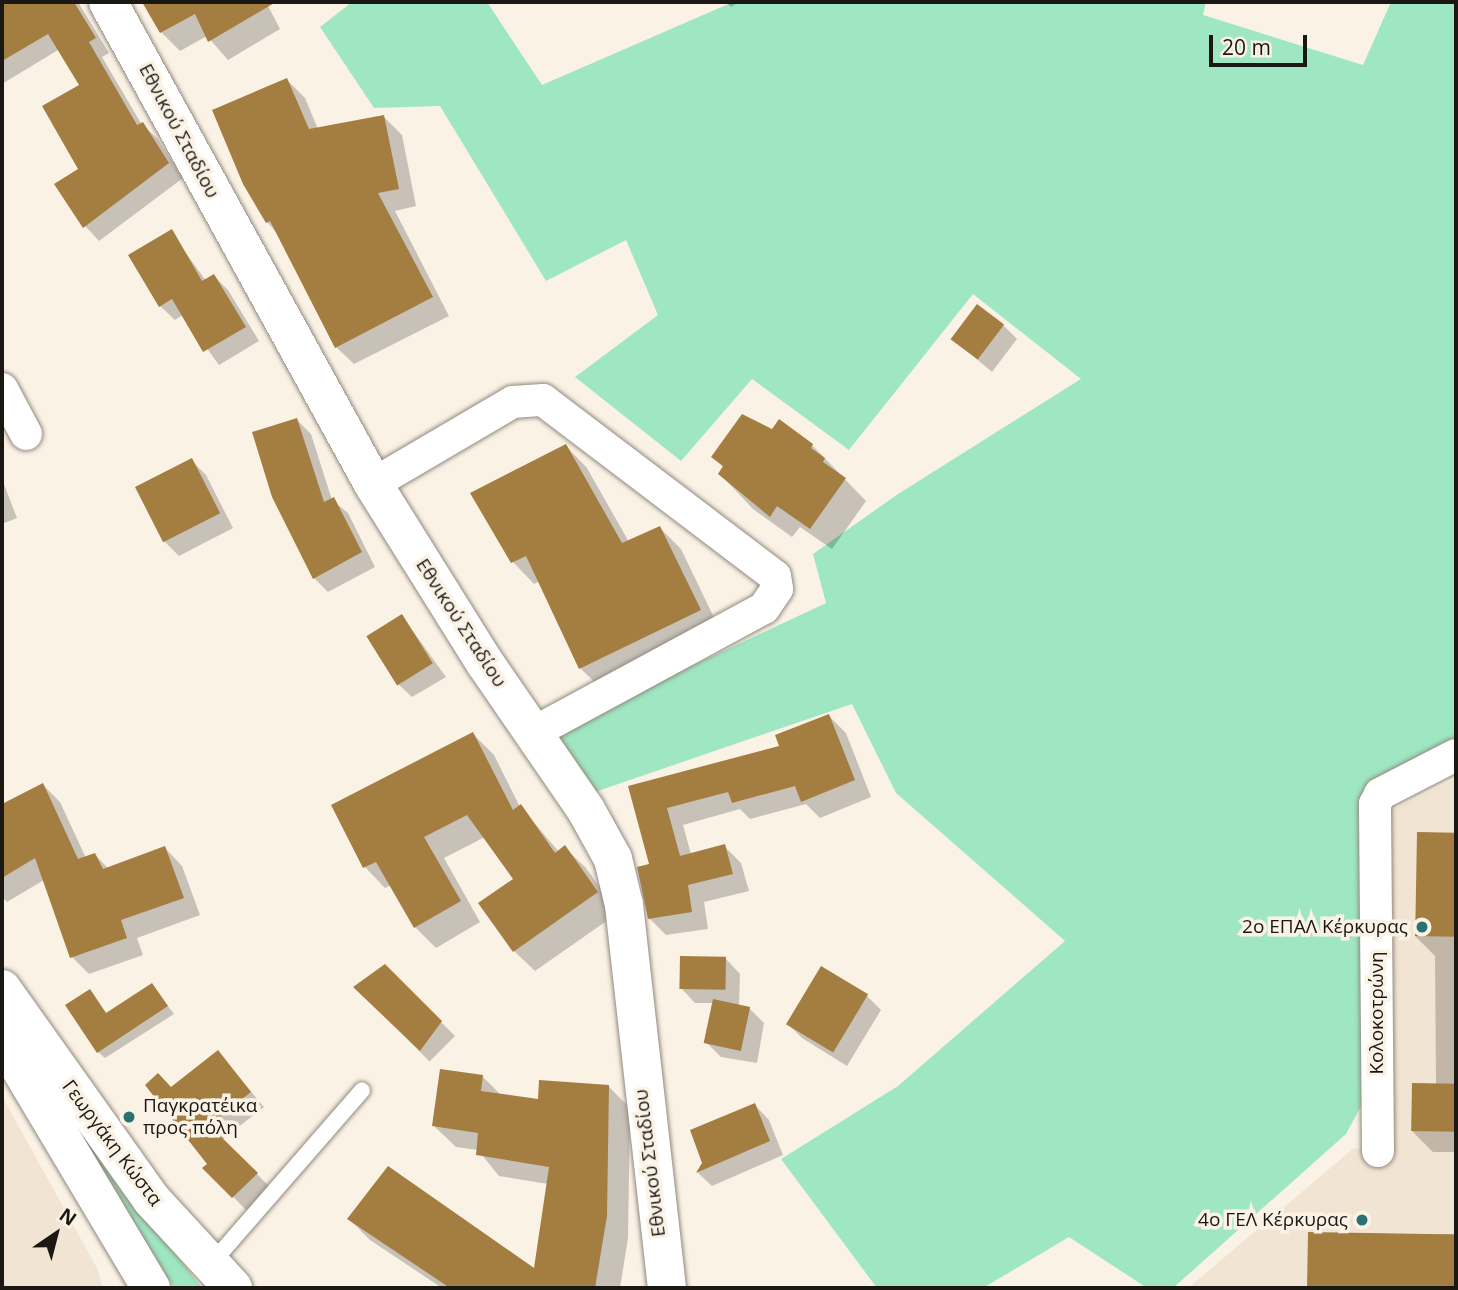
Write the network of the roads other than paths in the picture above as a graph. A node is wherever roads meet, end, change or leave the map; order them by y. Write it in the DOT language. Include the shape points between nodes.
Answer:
graph roads {
  1 [pos="108,2"];
  2 [pos="2,389"];
  3 [pos="26,434"];
  4 [pos="373,484"];
  5 [pos="533,733"];
  6 [pos="1456,755"];
  7 [pos="2,989"];
  8 [pos="2,1038"];
  9 [pos="362,1090"];
  10 [pos="1378,1151"];
  11 [pos="222,1276"];
  12 [pos="138,1278"];
  13 [pos="667,1288"];
  1 -- 4 [label="street, Εθνικού Σταδίου"];
  2 -- 3 [label="street"];
  4 -- 5 [label="street, Εθνικού Σταδίου"];
  4 -- 5 [label="street" via="513,402 533,398 551,405 775,576 777,589 764,608"];
  5 -- 13 [label="street, Εθνικού Σταδίου" via="596,826 620,883"];
  6 -- 10 [label="street, Κολοκοτρώνη" via="1380,794 1375,804"];
  7 -- 11 [label="street, Γεωργάκη Κώστα" via="151,1199"];
  8 -- 12 [label="street, Γεωργάκη Κώστα"];
  9 -- 11 [label="lane"];
}
